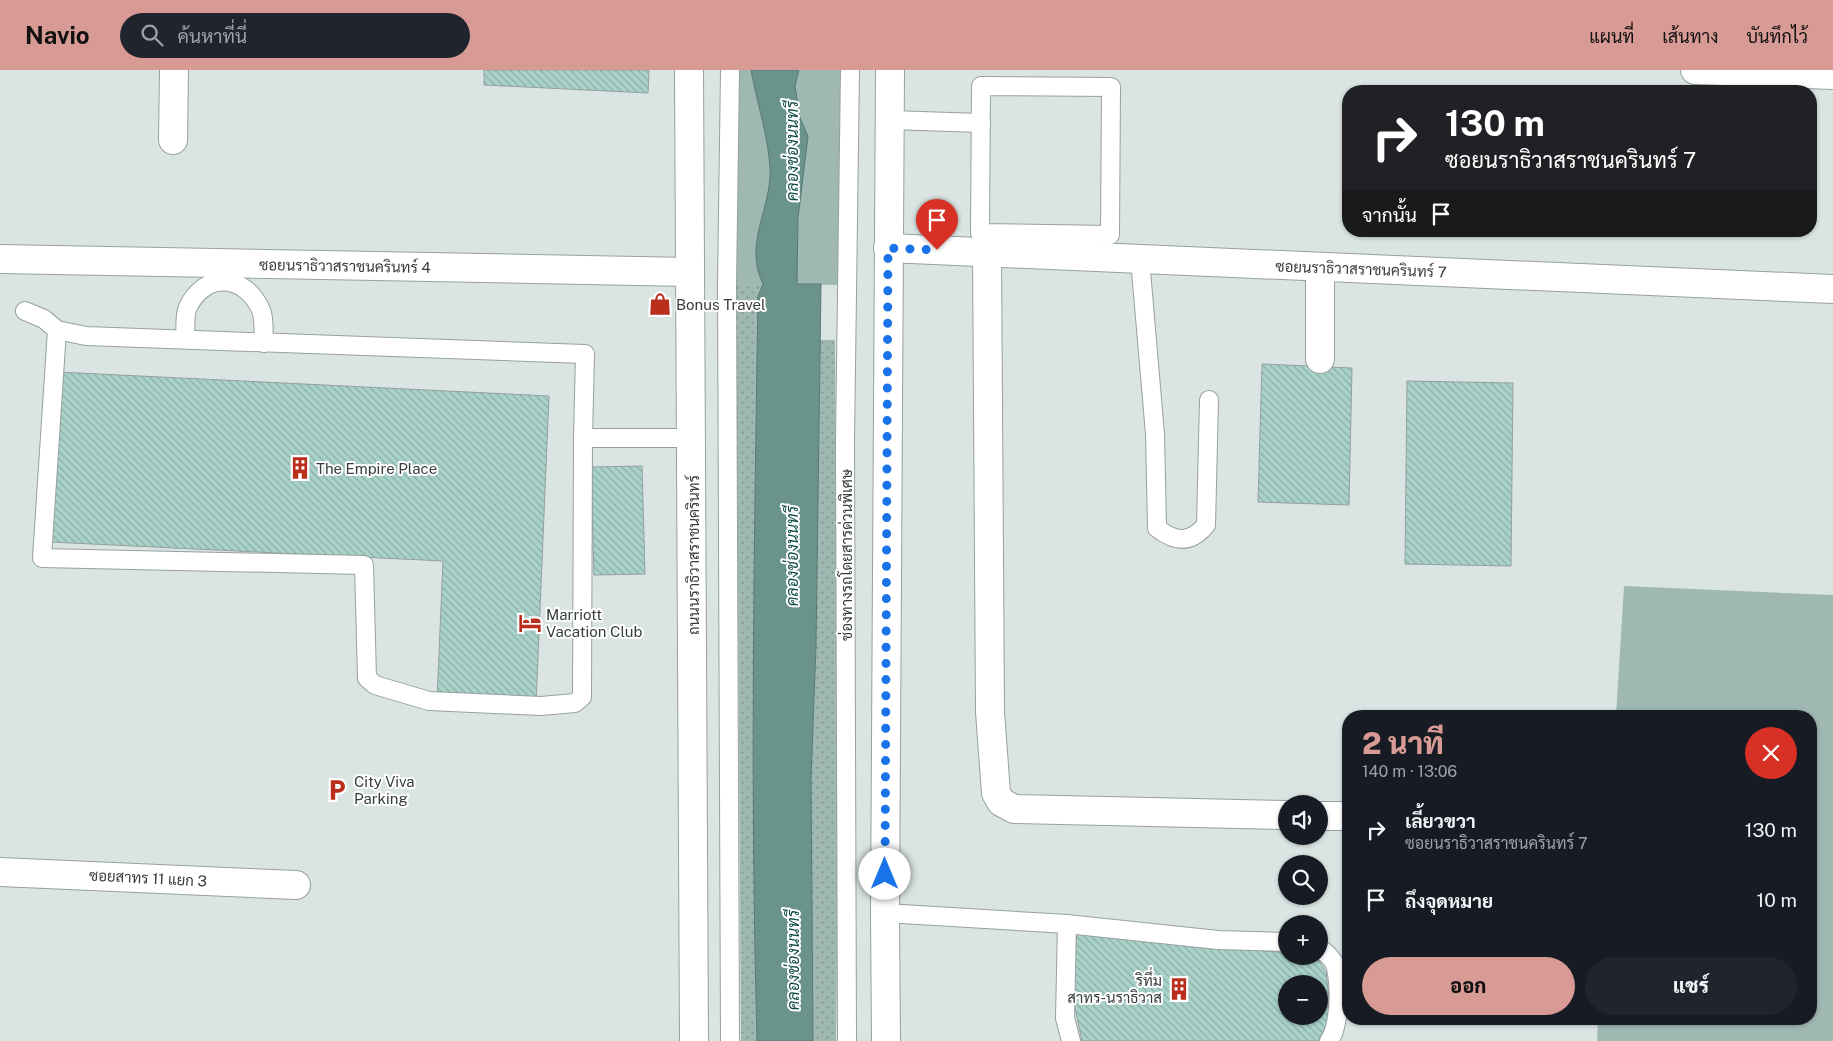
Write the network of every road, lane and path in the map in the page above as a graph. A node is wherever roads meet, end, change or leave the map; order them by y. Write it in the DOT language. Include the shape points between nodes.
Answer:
graph roads {
  1 [pos="174,70"];
  2 [pos="689,70"];
  3 [pos="730,70"];
  4 [pos="850,70"];
  5 [pos="890,70"];
  6 [pos="1695,70"];
  7 [pos="1833,76"];
  8 [pos="890,120"];
  9 [pos="981,123"];
  10 [pos="173,140"];
  11 [pos="888,248"];
  12 [pos="987,252"];
  13 [pos="0,259"];
  14 [pos="1140,259"];
  15 [pos="1320,267"];
  16 [pos="690,272"];
  17 [pos="1833,289"];
  18 [pos="25,311"];
  19 [pos="57,330"];
  20 [pos="185,338"];
  21 [pos="264,343"];
  22 [pos="1320,359"];
  23 [pos="1209,400"];
  24 [pos="583,438"];
  25 [pos="692,438"];
  26 [pos="1278,815"];
  27 [pos="1328,816"];
  28 [pos="1342,816"];
  29 [pos="0,872"];
  30 [pos="296,885"];
  31 [pos="885,913"];
  32 [pos="1067,924"];
  33 [pos="1278,942"];
  34 [pos="1328,956"];
  35 [pos="694,1041"];
  36 [pos="730,1041"];
  37 [pos="847,1041"];
  38 [pos="886,1041"];
  39 [pos="1072,1041"];
  40 [pos="1329,1041"];
  1 -- 10 [label="street"];
  2 -- 16 [label="street, ถนนนราธิวาสราชนครินทร์"];
  3 -- 36 [label="lane" via="727,286"];
  4 -- 37 [label="lane, ช่องทางรถโดยสารด่วนพิเศษ" via="845,441"];
  5 -- 8 [label="street"];
  6 -- 7 [label="street"];
  8 -- 9 [label="lane"];
  8 -- 11 [label="street"];
  9 -- 9 [label="lane" via="980,233 1110,235 1111,87 981,86"];
  11 -- 12 [label="street, ซอยนราธิวาสราชนครินทร์ 7"];
  11 -- 31 [label="street"];
  12 -- 14 [label="street, ซอยนราธิวาสราชนครินทร์ 7"];
  12 -- 26 [label="street" via="990,712 996,793 1002,802 1014,809"];
  13 -- 16 [label="street, ซอยนราธิวาสราชนครินทร์ 4"];
  14 -- 15 [label="street, ซอยนราธิวาสราชนครินทร์ 7"];
  14 -- 23 [label="lane" via="1154,434 1157,528 1168,536 1184,539 1197,536 1206,524"];
  15 -- 17 [label="street, ซอยนราธิวาสราชนครินทร์ 7"];
  15 -- 22 [label="street"];
  16 -- 25 [label="street, ถนนนราธิวาสราชนครินทร์"];
  18 -- 19 [label="lane" via="44,319"];
  19 -- 20 [label="lane" via="86,336"];
  19 -- 24 [label="lane" via="42,558 364,565 367,678 375,685 429,701 541,706 575,702 582,696"];
  20 -- 21 [label="lane"];
  20 -- 21 [label="lane" via="188,308 198,294 212,284 228,280 239,284 261,309"];
  21 -- 24 [label="lane" via="585,354"];
  24 -- 25 [label="lane"];
  25 -- 35 [label="street, ถนนนราธิวาสราชนครินทร์"];
  27 -- 28 [label="street"];
  29 -- 30 [label="street, ซอยสาทร 11 แยก 3"];
  31 -- 32 [label="lane"];
  31 -- 38 [label="street"];
  32 -- 33 [label="lane" via="1218,940"];
  32 -- 39 [label="lane" via="1065,1018"];
  34 -- 40 [label="lane" via="1336,966 1338,1016"];
}
